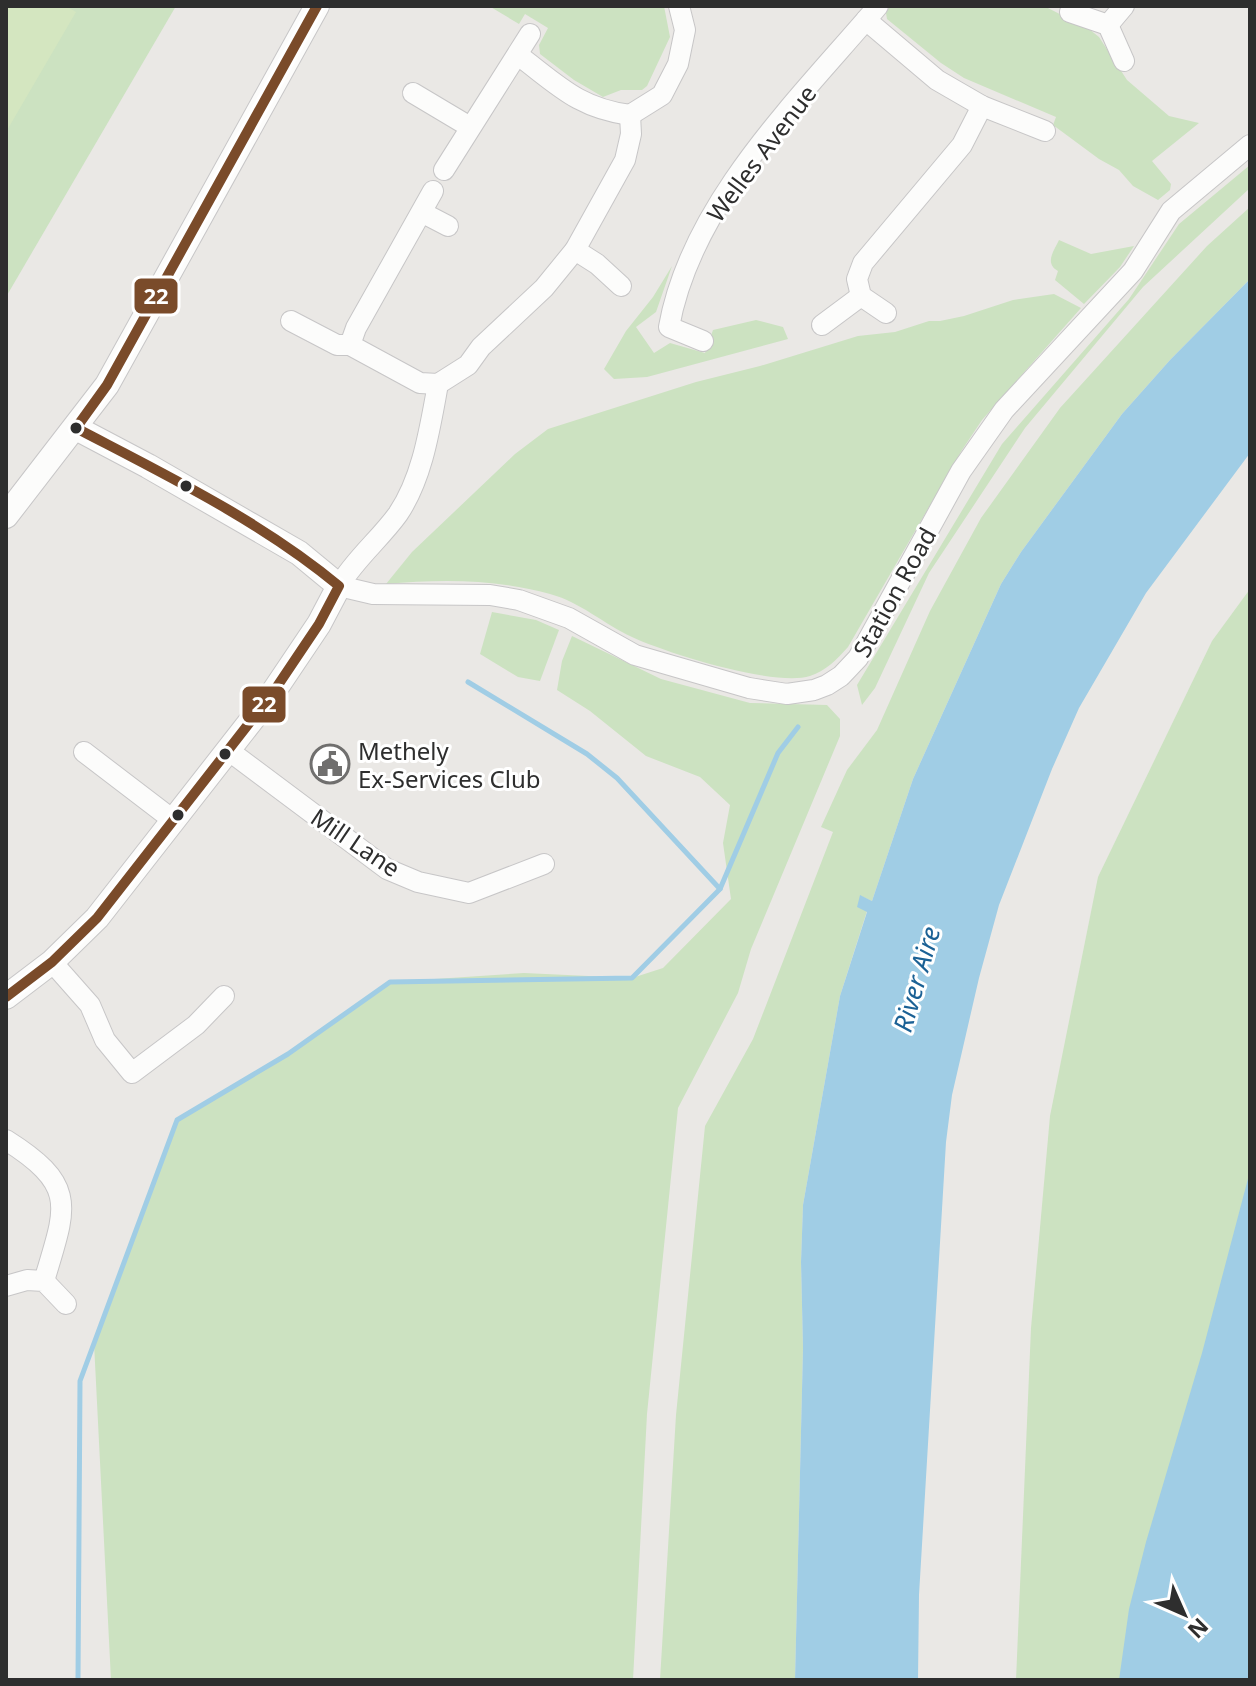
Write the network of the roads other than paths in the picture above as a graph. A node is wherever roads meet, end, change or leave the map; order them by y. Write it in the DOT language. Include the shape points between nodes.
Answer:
graph roads {
  1 [pos="317,6"];
  2 [pos="679,6"];
  3 [pos="1124,6"];
  4 [pos="1070,12"];
  5 [pos="872,13"];
  6 [pos="1108,25"];
  7 [pos="530,34"];
  8 [pos="518,55"];
  9 [pos="1124,61"];
  10 [pos="413,93"];
  11 [pos="982,106"];
  12 [pos="630,115"];
  13 [pos="470,127"];
  14 [pos="1045,131"];
  15 [pos="1250,145"];
  16 [pos="444,170"];
  17 [pos="433,191"];
  18 [pos="423,213"];
  19 [pos="448,226"];
  20 [pos="575,250"];
  21 [pos="621,286"];
  22 [pos="861,296"];
  23 [pos="886,313"];
  24 [pos="291,321"];
  25 [pos="822,325"];
  26 [pos="703,341"];
  27 [pos="350,345"];
  28 [pos="438,384"];
  29 [pos="76,428"];
  30 [pos="6,516"];
  31 [pos="339,586"];
  32 [pos="228,750"];
  33 [pos="84,752"];
  34 [pos="173,820"];
  35 [pos="544,864"];
  36 [pos="52,962"];
  37 [pos="224,996"];
  38 [pos="6,997"];
  39 [pos="6,1140"];
  40 [pos="44,1281"];
  41 [pos="6,1286"];
  42 [pos="66,1304"];
  1 -- 29 [label="street" via="107,385"];
  2 -- 12 [label="street" via="685,30 678,64 662,95"];
  3 -- 6 [label="street"];
  4 -- 6 [label="street"];
  5 -- 11 [label="street" via="937,80"];
  5 -- 26 [label="street, Welles Avenue" via="765,139 700,236 674,297 669,327"];
  6 -- 9 [label="street"];
  7 -- 8 [label="street"];
  8 -- 12 [label="street" via="584,104"];
  8 -- 13 [label="street"];
  10 -- 13 [label="street"];
  11 -- 14 [label="street"];
  11 -- 22 [label="street" via="962,145 863,263 857,279"];
  12 -- 20 [label="street" via="625,160"];
  13 -- 16 [label="street"];
  15 -- 31 [label="street, Station Road" via="1171,211 1133,271 1004,410 961,471 858,658 827,685 787,694 682,670 635,655 569,618 519,600 373,594"];
  17 -- 18 [label="street"];
  18 -- 19 [label="street"];
  18 -- 27 [label="street"];
  20 -- 21 [label="street"];
  20 -- 28 [label="street" via="468,365"];
  22 -- 23 [label="street"];
  22 -- 25 [label="street"];
  24 -- 27 [label="street" via="337,345"];
  27 -- 28 [label="street" via="420,383"];
  28 -- 31 [label="street" via="410,490 399,512"];
  29 -- 30 [label="street"];
  29 -- 31 [label="street" via="299,553"];
  31 -- 32 [label="street" via="272,694"];
  32 -- 34 [label="street"];
  32 -- 35 [label="street, Mill Lane" via="387,869 418,882 469,893"];
  33 -- 34 [label="street"];
  34 -- 36 [label="street" via="97,918"];
  36 -- 37 [label="street" via="90,1005 105,1040 132,1073 196,1025"];
  36 -- 38 [label="street"];
  39 -- 40 [label="street" via="53,1178 63,1207"];
  40 -- 41 [label="street"];
  40 -- 42 [label="street"];
}
